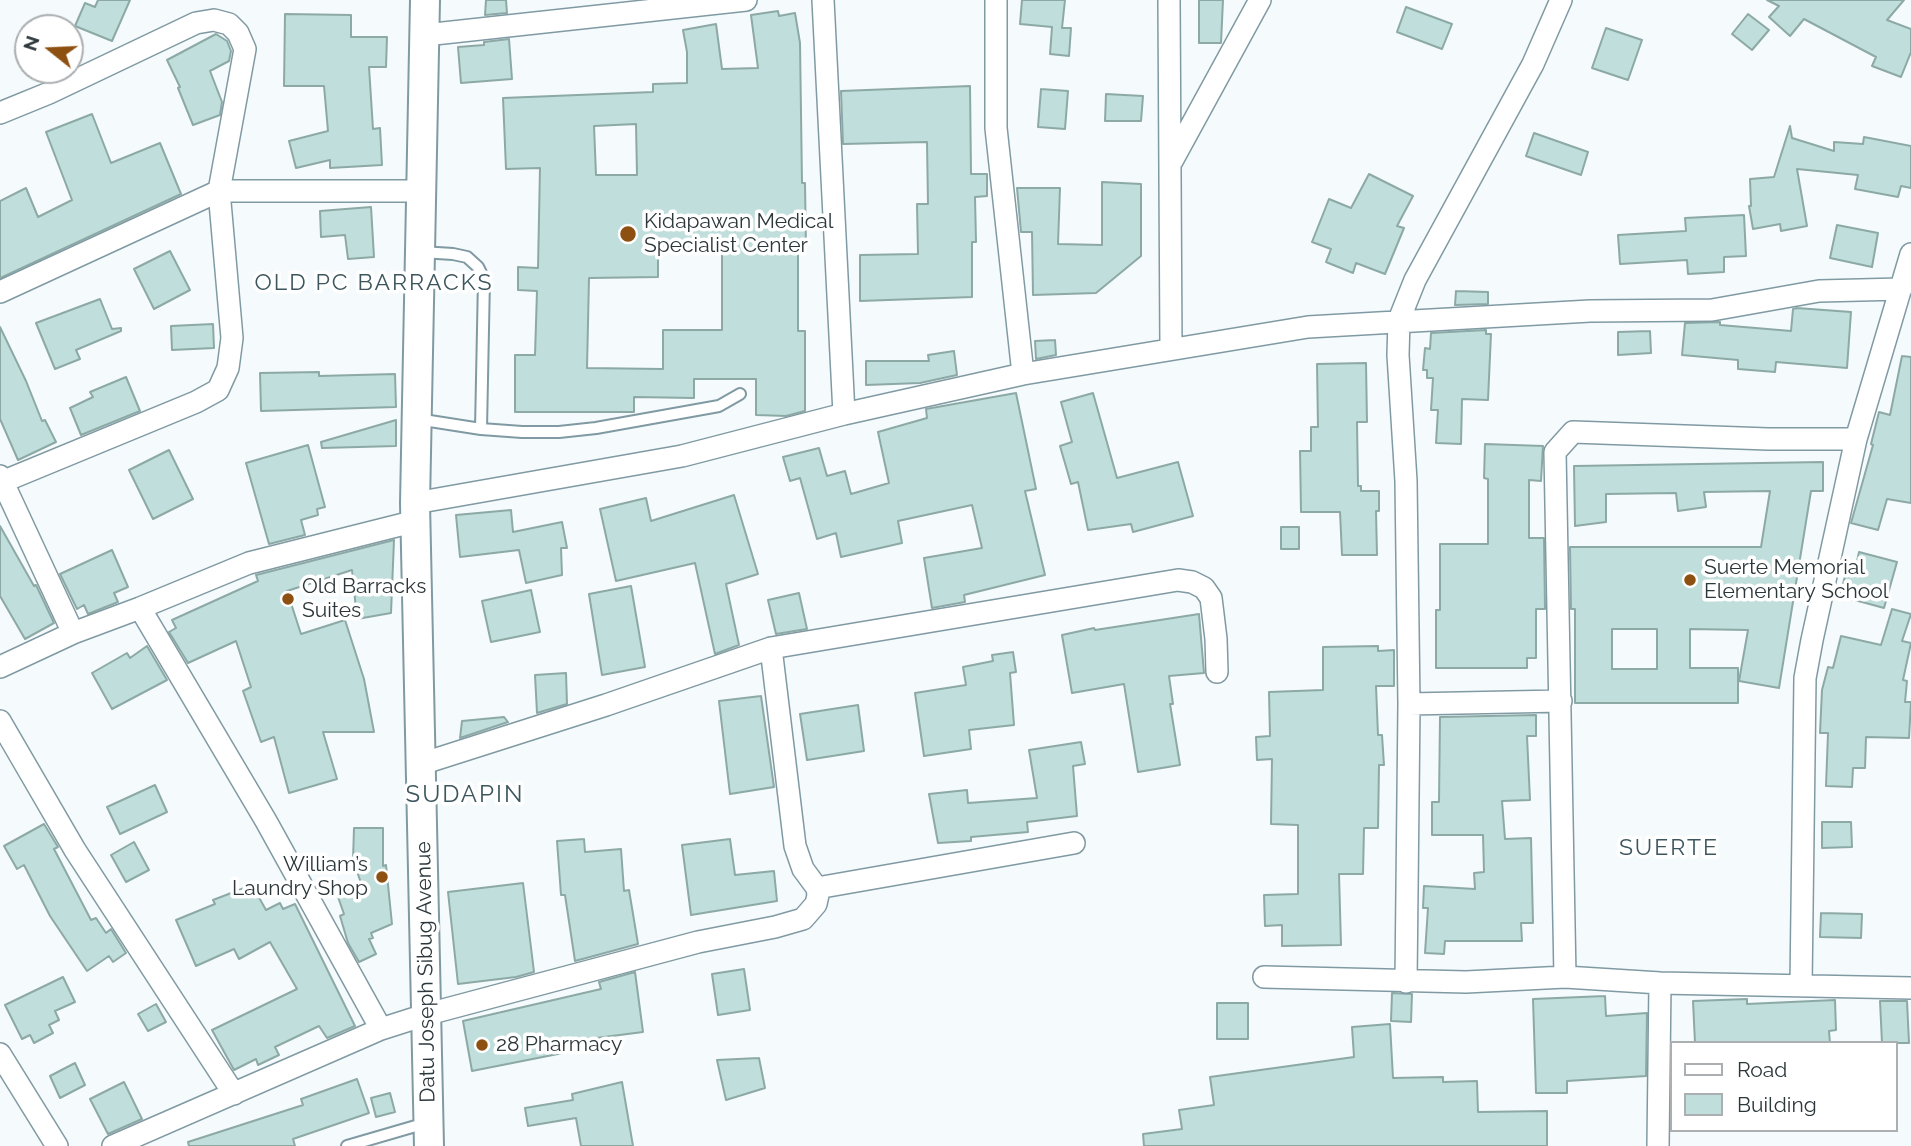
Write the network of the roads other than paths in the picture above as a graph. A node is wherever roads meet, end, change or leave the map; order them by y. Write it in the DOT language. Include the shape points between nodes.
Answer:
graph roads {
  1 [pos="425,0"];
  2 [pos="746,0"];
  3 [pos="823,0"];
  4 [pos="996,0"];
  5 [pos="1168,0"];
  6 [pos="1260,0"];
  7 [pos="1561,0"];
  8 [pos="622,6"];
  9 [pos="425,35"];
  10 [pos="0,113"];
  11 [pos="1171,163"];
  12 [pos="219,191"];
  13 [pos="422,191"];
  14 [pos="421,252"];
  15 [pos="1911,254"];
  16 [pos="1901,289"];
  17 [pos="0,292"];
  18 [pos="1399,320"];
  19 [pos="1171,348"];
  20 [pos="1023,374"];
  21 [pos="740,394"];
  22 [pos="844,414"];
  23 [pos="417,419"];
  24 [pos="481,429"];
  25 [pos="1856,439"];
  26 [pos="1,479"];
  27 [pos="416,512"];
  28 [pos="140,608"];
  29 [pos="74,633"];
  30 [pos="771,648"];
  31 [pos="0,667"];
  32 [pos="1217,672"];
  33 [pos="1561,701"];
  34 [pos="1409,704"];
  35 [pos="0,721"];
  36 [pos="421,764"];
  37 [pos="1074,843"];
  38 [pos="817,888"];
  39 [pos="1264,977"];
  40 [pos="1565,977"];
  41 [pos="1406,982"];
  42 [pos="1660,983"];
  43 [pos="1801,986"];
  44 [pos="1911,988"];
  45 [pos="428,1014"];
  46 [pos="381,1029"];
  47 [pos="0,1054"];
  48 [pos="234,1094"];
  49 [pos="429,1134"];
  50 [pos="57,1146"];
  51 [pos="113,1146"];
  52 [pos="347,1146"];
  53 [pos="1658,1146"];
  1 -- 9 [label="main road, Datu Joseph Sibug Avenue"];
  2 -- 8 [label="street"];
  3 -- 22 [label="street"];
  4 -- 20 [label="street" via="996,128"];
  5 -- 11 [label="street"];
  6 -- 11 [label="street"];
  7 -- 18 [label="street" via="1534,64 1415,280"];
  8 -- 9 [label="street"];
  9 -- 13 [label="main road, Datu Joseph Sibug Avenue"];
  10 -- 12 [label="street" via="196,23 214,20 229,24 244,49"];
  11 -- 19 [label="street"];
  12 -- 13 [label="street"];
  12 -- 17 [label="street"];
  12 -- 26 [label="street" via="232,338 228,368 218,390"];
  13 -- 14 [label="main road, Datu Joseph Sibug Avenue"];
  14 -- 23 [label="main road, Datu Joseph Sibug Avenue"];
  14 -- 24 [label="lane" via="467,257 484,279"];
  15 -- 16 [label="street"];
  16 -- 18 [label="street" via="1819,291 1712,310"];
  16 -- 25 [label="street"];
  18 -- 19 [label="street" via="1308,327"];
  18 -- 34 [label="street"];
  19 -- 20 [label="street"];
  20 -- 22 [label="street"];
  21 -- 24 [label="lane" via="719,406 596,428"];
  22 -- 27 [label="street" via="682,456"];
  23 -- 24 [label="lane"];
  23 -- 27 [label="main road, Datu Joseph Sibug Avenue"];
  25 -- 33 [label="street" via="1573,432 1555,452"];
  25 -- 43 [label="street" via="1805,678"];
  26 -- 29 [label="street"];
  27 -- 28 [label="street" via="249,563"];
  27 -- 36 [label="main road, Datu Joseph Sibug Avenue"];
  28 -- 29 [label="street"];
  28 -- 46 [label="street" via="266,821"];
  29 -- 31 [label="street"];
  30 -- 32 [label="street" via="1178,580 1204,588 1211,598"];
  30 -- 36 [label="street"];
  30 -- 38 [label="street" via="795,846 803,869"];
  33 -- 34 [label="street"];
  33 -- 40 [label="street"];
  34 -- 41 [label="street"];
  35 -- 48 [label="street" via="75,850"];
  36 -- 45 [label="main road, Datu Joseph Sibug Avenue"];
  37 -- 38 [label="street"];
  38 -- 45 [label="street" via="816,904 803,919"];
  39 -- 41 [label="street"];
  40 -- 41 [label="street"];
  40 -- 42 [label="street"];
  42 -- 43 [label="street"];
  42 -- 53 [label="street"];
  43 -- 44 [label="street"];
  45 -- 46 [label="street"];
  45 -- 49 [label="main road, Datu Joseph Sibug Avenue"];
  46 -- 48 [label="street"];
  47 -- 50 [label="street"];
  48 -- 51 [label="street"];
  49 -- 52 [label="lane"];
}
